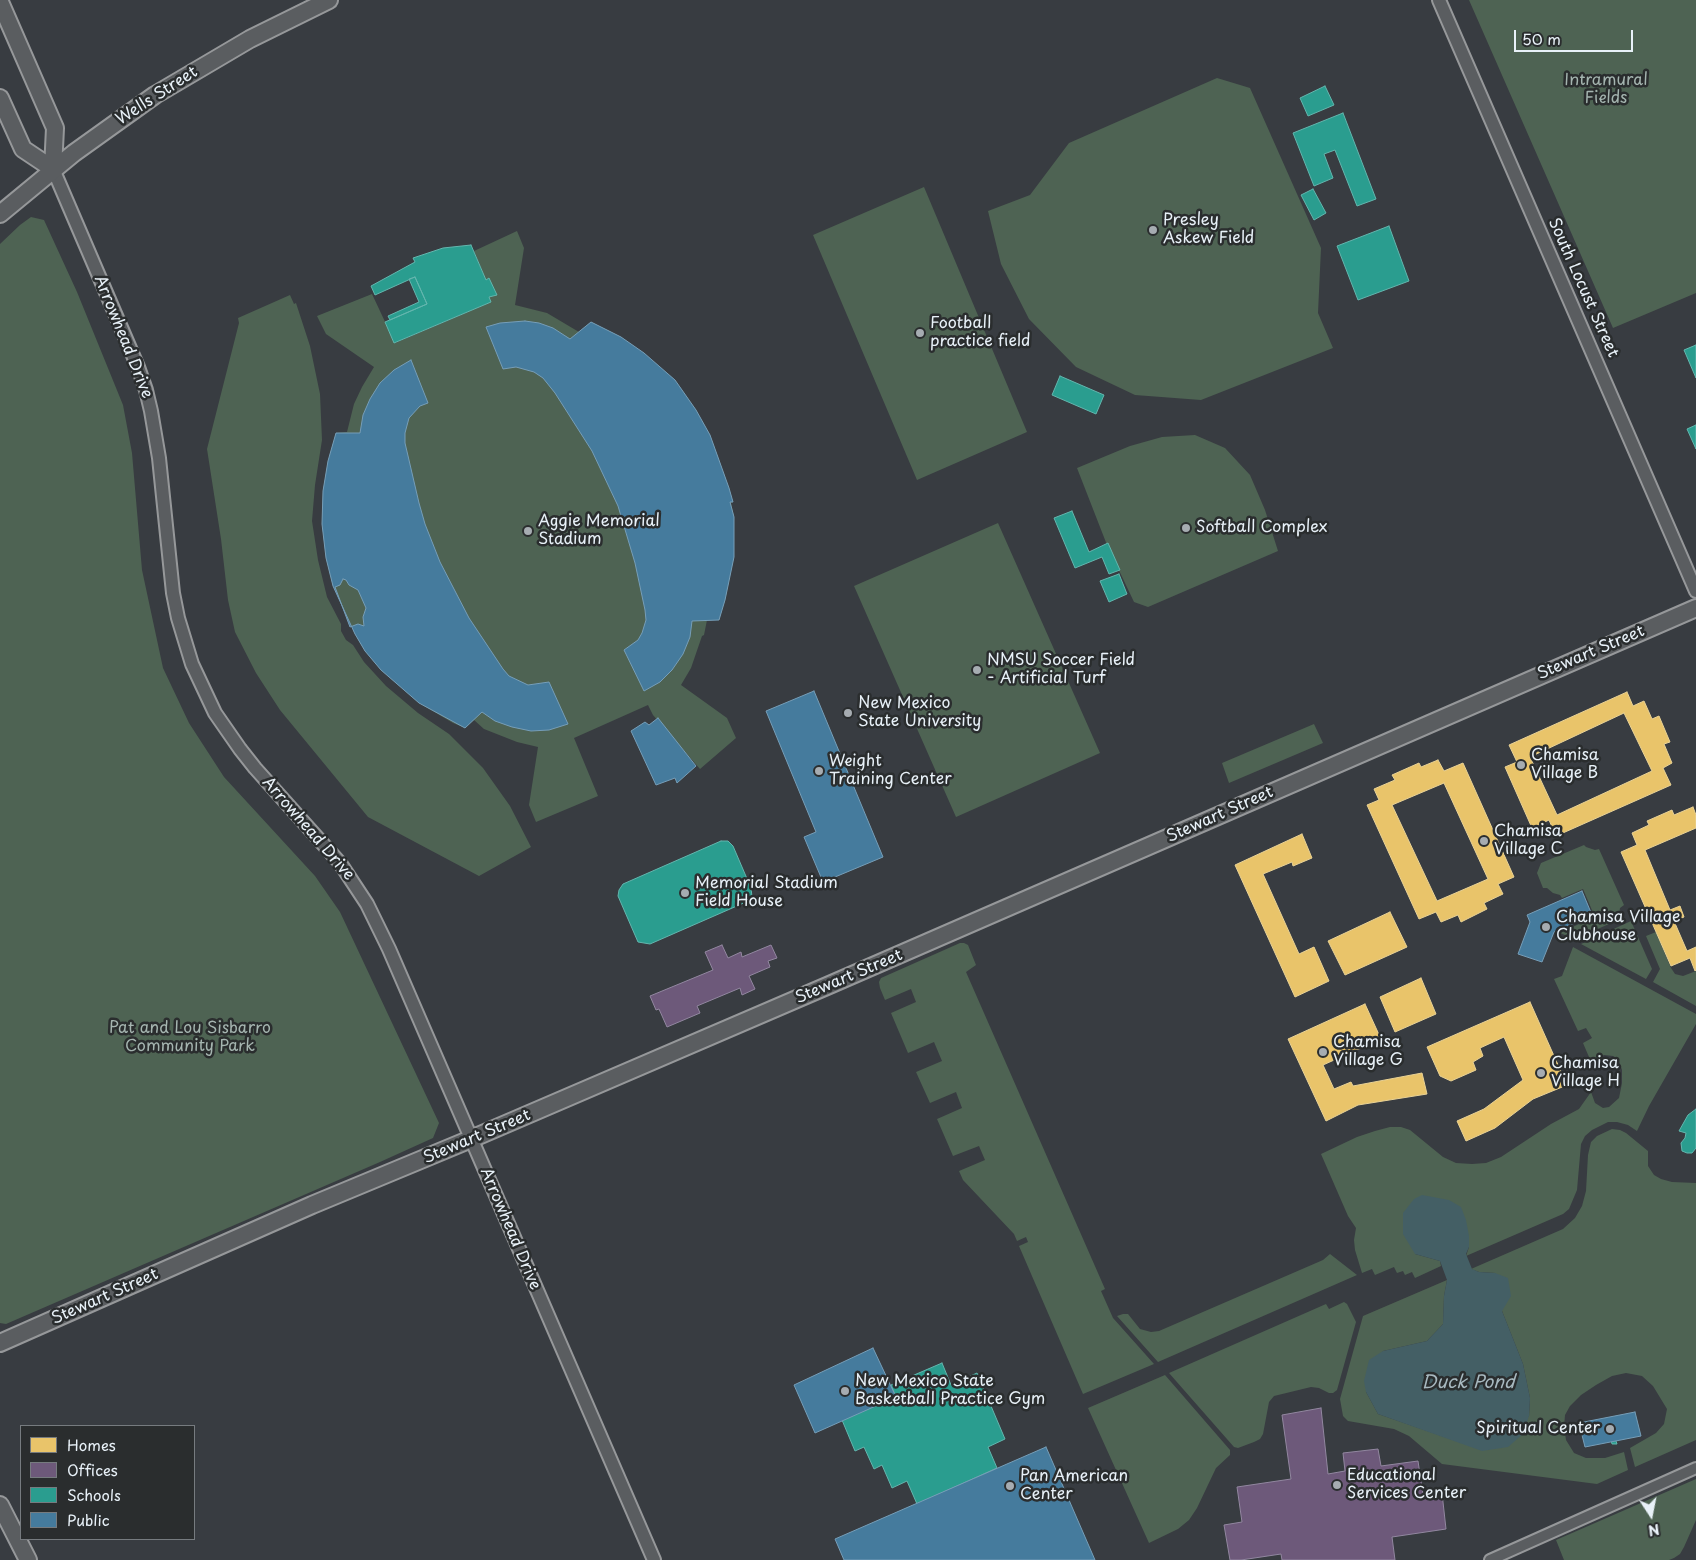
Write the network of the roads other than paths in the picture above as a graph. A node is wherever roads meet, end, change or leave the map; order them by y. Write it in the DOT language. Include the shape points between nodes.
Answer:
graph roads {
  1 [pos="329,0"];
  2 [pos="1438,0"];
  3 [pos="0,2"];
  4 [pos="0,98"];
  5 [pos="53,170"];
  6 [pos="0,214"];
  7 [pos="1696,590"];
  8 [pos="1696,608"];
  9 [pos="471,1140"];
  10 [pos="0,1343"];
  11 [pos="1696,1468"];
  12 [pos="0,1505"];
  13 [pos="28,1560"];
  14 [pos="654,1560"];
  15 [pos="1490,1560"];
  1 -- 5 [label="street, Wells Street" via="250,39 155,95"];
  2 -- 7 [label="street, South Locust Street"];
  3 -- 5 [label="street, Arrowhead Drive" via="55,128"];
  4 -- 5 [label="street" via="23,150"];
  5 -- 6 [label="street, Wells Street"];
  5 -- 9 [label="street, Arrowhead Drive" via="146,390 159,458 173,592 192,664 215,713 240,749 340,864 367,904"];
  8 -- 9 [label="street, Stewart Street"];
  9 -- 10 [label="street, Stewart Street" via="312,1205"];
  9 -- 14 [label="street, Arrowhead Drive"];
  11 -- 15 [label="street"];
  12 -- 13 [label="street"];
}
